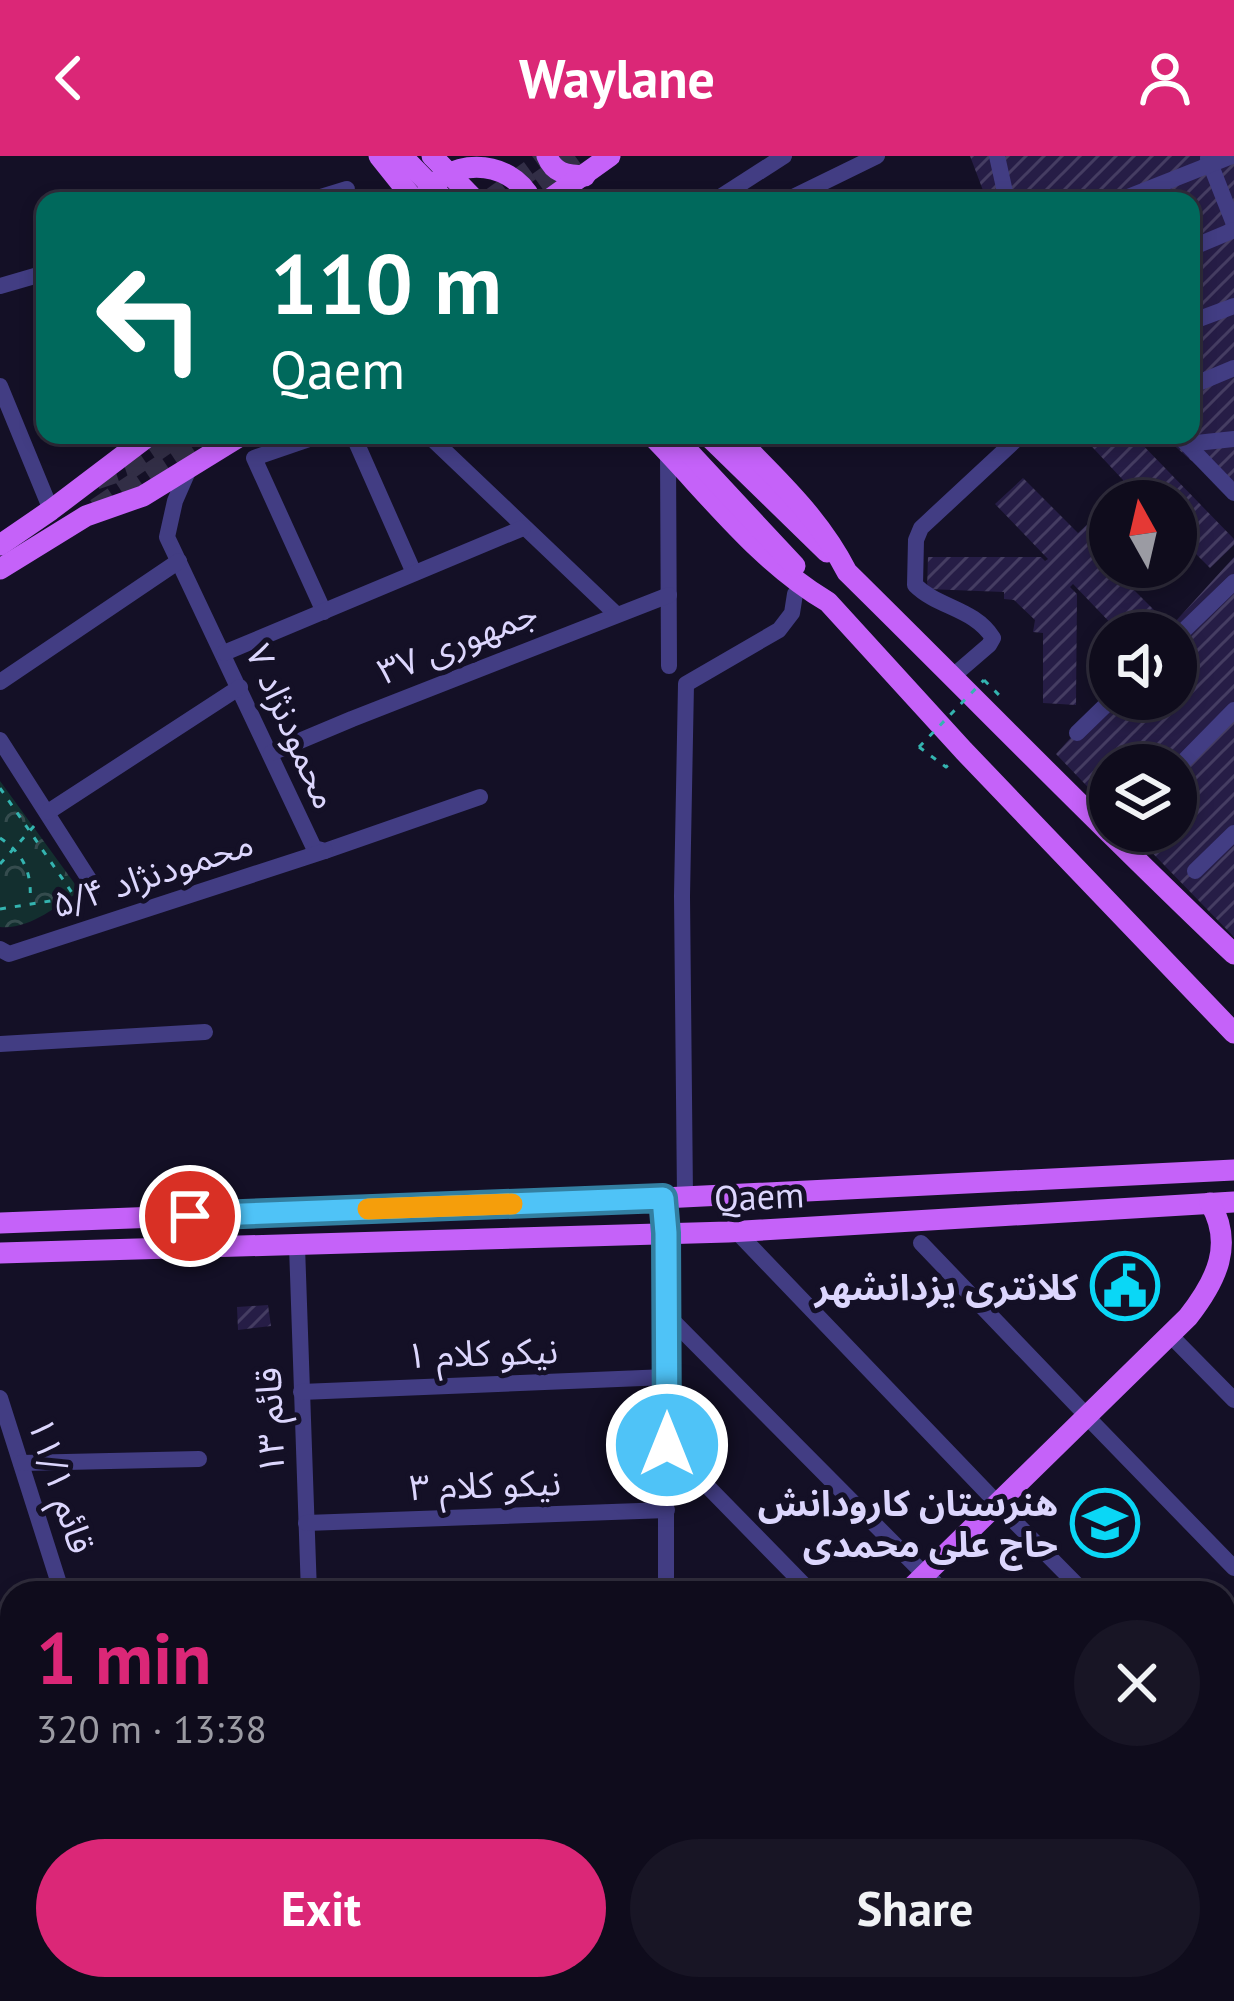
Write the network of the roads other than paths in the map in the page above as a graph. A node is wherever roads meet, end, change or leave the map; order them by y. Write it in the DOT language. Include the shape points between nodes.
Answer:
graph roads {
  1 [pos="379,156"];
  2 [pos="401,156"];
  3 [pos="432,156"];
  4 [pos="547,156"];
  5 [pos="610,156"];
  6 [pos="784,156"];
  7 [pos="877,156"];
  8 [pos="997,156"];
  9 [pos="1232,156"];
  10 [pos="478,158"];
  11 [pos="1209,160"];
  12 [pos="584,176"];
  13 [pos="346,189"];
  14 [pos="336,192"];
  15 [pos="410,192"];
  16 [pos="424,192"];
  17 [pos="437,192"];
  18 [pos="467,192"];
  19 [pos="527,192"];
  20 [pos="560,192"];
  21 [pos="728,192"];
  22 [pos="812,192"];
  23 [pos="1004,192"];
  24 [pos="1138,192"];
  25 [pos="1234,227"];
  26 [pos="1200,244"];
  27 [pos="36,276"];
  28 [pos="0,286"];
  29 [pos="1234,306"];
  30 [pos="1200,319"];
  31 [pos="1234,368"];
  32 [pos="1200,382"];
  33 [pos="0,386"];
  34 [pos="5,410"];
  35 [pos="1200,439"];
  36 [pos="1234,439"];
  37 [pos="138,444"];
  38 [pos="228,444"];
  39 [pos="295,444"];
  40 [pos="357,444"];
  41 [pos="437,444"];
  42 [pos="671,444"];
  43 [pos="716,444"];
  44 [pos="743,444"];
  45 [pos="1012,444"];
  46 [pos="1187,444"];
  47 [pos="189,469"];
  48 [pos="1234,493"];
  49 [pos="51,510"];
  50 [pos="523,528"];
  51 [pos="0,544"];
  52 [pos="179,561"];
  53 [pos="0,568"];
  54 [pos="847,572"];
  55 [pos="414,573"];
  56 [pos="1234,582"];
  57 [pos="802,586"];
  58 [pos="669,595"];
  59 [pos="828,602"];
  60 [pos="324,611"];
  61 [pos="616,614"];
  62 [pos="1197,618"];
  63 [pos="224,653"];
  64 [pos="669,666"];
  65 [pos="953,676"];
  66 [pos="0,682"];
  67 [pos="240,687"];
  68 [pos="1234,710"];
  69 [pos="1090,720"];
  70 [pos="1076,734"];
  71 [pos="0,740"];
  72 [pos="1197,748"];
  73 [pos="271,753"];
  74 [pos="480,797"];
  75 [pos="48,812"];
  76 [pos="1234,833"];
  77 [pos="325,851"];
  78 [pos="1195,871"];
  79 [pos="94,887"];
  80 [pos="0,949"];
  81 [pos="1234,954"];
  82 [pos="206,1032"];
  83 [pos="1234,1033"];
  84 [pos="0,1044"];
  85 [pos="1234,1170"];
  86 [pos="674,1198"];
  87 [pos="1234,1202"];
  88 [pos="1210,1203"];
  89 [pos="0,1223"];
  90 [pos="737,1232"];
  91 [pos="666,1233"];
  92 [pos="921,1243"];
  93 [pos="297,1246"];
  94 [pos="0,1252"];
  95 [pos="1234,1279"];
  96 [pos="1213,1295"];
  97 [pos="666,1314"];
  98 [pos="1177,1342"];
  99 [pos="667,1378"];
  100 [pos="301,1393"];
  101 [pos="0,1398"];
  102 [pos="1234,1400"];
  103 [pos="1090,1420"];
  104 [pos="667,1445"];
  105 [pos="199,1459"];
  106 [pos="20,1463"];
  107 [pos="1002,1508"];
  108 [pos="667,1510"];
  109 [pos="306,1523"];
  110 [pos="1234,1568"];
  111 [pos="58,1581"];
  112 [pos="308,1581"];
  113 [pos="671,1581"];
  114 [pos="800,1581"];
  115 [pos="927,1581"];
  116 [pos="936,1581"];
  117 [pos="1073,1581"];
  1 -- 15 [label="main road"];
  2 -- 17 [label="main road, bridge"];
  3 -- 18 [label="main road, bridge"];
  4 -- 12 [label="main road" via="564,175"];
  5 -- 12 [label="main road"];
  6 -- 21 [label="street"];
  7 -- 22 [label="street"];
  8 -- 23 [label="street"];
  9 -- 11 [label="street"];
  10 -- 16 [label="main road" via="440,172"];
  10 -- 19 [label="main road" via="505,166"];
  11 -- 24 [label="street"];
  11 -- 25 [label="street"];
  12 -- 20 [label="main road"];
  13 -- 14 [label="street"];
  25 -- 26 [label="street"];
  27 -- 28 [label="street"];
  29 -- 30 [label="street"];
  31 -- 32 [label="street"];
  33 -- 34 [label="street"];
  34 -- 49 [label="street"];
  35 -- 36 [label="street"];
  37 -- 49 [label="main road"];
  38 -- 47 [label="main road"];
  39 -- 60 [label="street" via="254,458"];
  40 -- 55 [label="street"];
  41 -- 50 [label="street"];
  42 -- 57 [label="main road" via="769,560"];
  42 -- 58 [label="street"];
  42 -- 59 [label="main road"];
  43 -- 54 [label="main road"];
  44 -- 54 [label="main road" via="815,519"];
  45 -- 65 [label="street" via="916,540 915,585 963,610 993,638"];
  46 -- 48 [label="street"];
  47 -- 52 [label="street, محمودنژاد ۷" via="167,537"];
  47 -- 53 [label="main road" via="86,516"];
  49 -- 51 [label="main road"];
  50 -- 55 [label="street"];
  50 -- 61 [label="street"];
  52 -- 63 [label="street, محمودنژاد ۷"];
  52 -- 66 [label="street"];
  54 -- 65 [label="main road"];
  55 -- 60 [label="street"];
  56 -- 62 [label="street"];
  57 -- 59 [label="main road"];
  57 -- 86 [label="street" via="779,630 686,684"];
  58 -- 61 [label="street, جمهوری ۳۷"];
  58 -- 64 [label="street"];
  59 -- 83 [label="main road"];
  60 -- 63 [label="street"];
  61 -- 73 [label="street, جمهوری ۳۷"];
  63 -- 67 [label="street, محمودنژاد ۷"];
  65 -- 81 [label="main road"];
  67 -- 73 [label="street, محمودنژاد ۷"];
  67 -- 75 [label="street"];
  68 -- 72 [label="street"];
  69 -- 70 [label="street"];
  71 -- 75 [label="street"];
  73 -- 77 [label="street, محمودنژاد ۷" via="309,840"];
  74 -- 77 [label="street, محمودنژاد ۷"];
  75 -- 79 [label="street"];
  76 -- 78 [label="street"];
  77 -- 80 [label="street, محمودنژاد ۵/۴" via="9,954"];
  82 -- 84 [label="street"];
  85 -- 86 [label="main road, Qaem"];
  86 -- 89 [label="main road, Qaem"];
  86 -- 91 [label="main road"];
  87 -- 88 [label="main road, Qaem"];
  88 -- 90 [label="main road, Qaem"];
  88 -- 96 [label="main road" via="1227,1217 1233,1248"];
  90 -- 91 [label="main road, Qaem"];
  90 -- 107 [label="street"];
  91 -- 93 [label="main road, Qaem"];
  91 -- 97 [label="street"];
  92 -- 103 [label="street"];
  93 -- 94 [label="main road, Qaem"];
  93 -- 100 [label="street, قائم ۱۳"];
  95 -- 96 [label="main road"];
  96 -- 98 [label="main road"];
  96 -- 103 [label="main road"];
  97 -- 99 [label="street"];
  97 -- 115 [label="street"];
  98 -- 102 [label="street"];
  98 -- 103 [label="main road"];
  99 -- 100 [label="street, نیکو کلام ۱"];
  99 -- 104 [label="street"];
  100 -- 109 [label="street, قائم ۱۳"];
  101 -- 106 [label="street, قائم ۱۱/۱"];
  103 -- 107 [label="main road"];
  103 -- 110 [label="street"];
  104 -- 108 [label="street"];
  104 -- 114 [label="street"];
  105 -- 106 [label="street"];
  106 -- 111 [label="street, قائم ۱۱/۱"];
  107 -- 116 [label="main road"];
  107 -- 117 [label="street"];
  108 -- 109 [label="street, نیکو کلام ۳"];
  108 -- 113 [label="street"];
  109 -- 112 [label="street, قائم ۱۳"];
}
